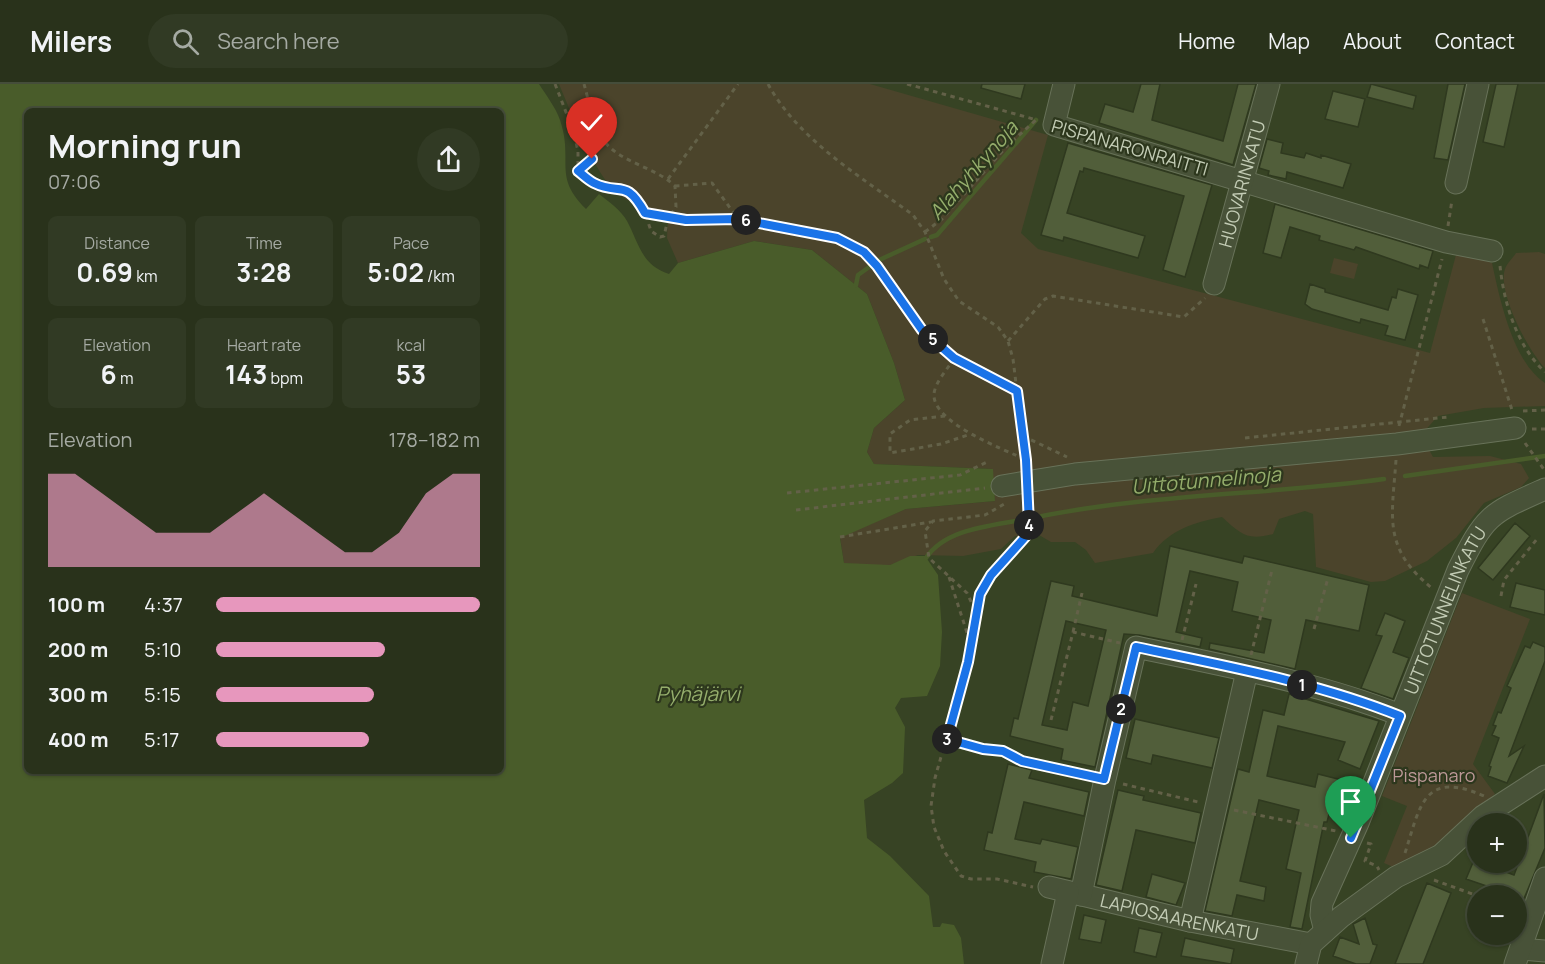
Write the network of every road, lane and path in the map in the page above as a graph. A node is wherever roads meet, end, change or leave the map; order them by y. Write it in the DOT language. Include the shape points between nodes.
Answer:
graph roads {
  1 [pos="555,84"];
  2 [pos="584,84"];
  3 [pos="738,84"];
  4 [pos="768,84"];
  5 [pos="907,84"];
  6 [pos="1064,84"];
  7 [pos="1269,84"];
  8 [pos="1478,84"];
  9 [pos="1045,122"];
  10 [pos="604,142"];
  11 [pos="578,171"];
  12 [pos="668,179"];
  13 [pos="1244,181"];
  14 [pos="1456,183"];
  15 [pos="675,186"];
  16 [pos="645,213"];
  17 [pos="668,219"];
  18 [pos="738,219"];
  19 [pos="925,232"];
  20 [pos="1446,242"];
  21 [pos="1492,251"];
  22 [pos="1214,284"];
  23 [pos="1483,319"];
  24 [pos="1008,341"];
  25 [pos="954,358"];
  26 [pos="1545,372"];
  27 [pos="1017,391"];
  28 [pos="945,416"];
  29 [pos="1514,420"];
  30 [pos="970,434"];
  31 [pos="1023,436"];
  32 [pos="1068,458"];
  33 [pos="987,462"];
  34 [pos="1027,470"];
  35 [pos="1545,471"];
  36 [pos="1545,489"];
  37 [pos="788,493"];
  38 [pos="1005,494"];
  39 [pos="796,510"];
  40 [pos="933,521"];
  41 [pos="840,537"];
  42 [pos="1537,539"];
  43 [pos="1272,570"];
  44 [pos="948,576"];
  45 [pos="1328,578"];
  46 [pos="1196,584"];
  47 [pos="1082,593"];
  48 [pos="1501,596"];
  49 [pos="975,610"];
  50 [pos="1314,629"];
  51 [pos="1073,632"];
  52 [pos="971,644"];
  53 [pos="1136,647"];
  54 [pos="1178,656"];
  55 [pos="1247,671"];
  56 [pos="1400,716"];
  57 [pos="1051,720"];
  58 [pos="947,739"];
  59 [pos="1545,776"];
  60 [pos="1104,779"];
  61 [pos="1488,798"];
  62 [pos="1216,807"];
  63 [pos="1342,833"];
  64 [pos="1360,840"];
  65 [pos="1403,859"];
  66 [pos="1377,866"];
  67 [pos="1545,878"];
  68 [pos="1066,891"];
  69 [pos="1190,921"];
  70 [pos="1314,946"];
  71 [pos="1545,951"];
  72 [pos="1518,956"];
  73 [pos="1052,964"];
  1 -- 11 [label="path" via="573,130"];
  2 -- 10 [label="path"];
  3 -- 12 [label="path"];
  4 -- 19 [label="path" via="811,137 914,214"];
  5 -- 9 [label="path, PISPANARONRAITTI"];
  6 -- 9 [label="street"];
  7 -- 13 [label="street, HUOVARINKATU"];
  8 -- 14 [label="street"];
  9 -- 13 [label="street, PISPANARONRAITTI"];
  9 -- 19 [label="path" via="1007,146 942,219"];
  10 -- 11 [label="path"];
  10 -- 12 [label="path"];
  11 -- 16 [label="path" via="599,185 624,188"];
  12 -- 15 [label="path"];
  13 -- 20 [label="street, PISPANARONRAITTI"];
  13 -- 22 [label="street, HUOVARINKATU"];
  14 -- 20 [label="path"];
  15 -- 17 [label="path" via="675,203"];
  15 -- 18 [label="path" via="712,183"];
  16 -- 17 [label="path"];
  16 -- 17 [label="path" via="651,231 660,237 666,233"];
  17 -- 18 [label="path"];
  18 -- 25 [label="path" via="837,238 864,252 922,330"];
  19 -- 24 [label="path" via="944,279 959,301 998,327"];
  20 -- 21 [label="street, PISPANARONRAITTI"];
  21 -- 26 [label="path" via="1499,263 1511,317 1531,359"];
  22 -- 24 [label="path" via="1184,317 1053,296 1038,305"];
  23 -- 29 [label="path"];
  24 -- 27 [label="path"];
  25 -- 27 [label="path"];
  25 -- 28 [label="path" via="934,392 934,401"];
  27 -- 31 [label="path"];
  28 -- 30 [label="path"];
  28 -- 30 [label="path" via="910,420 896,429 890,434 890,453 941,444"];
  29 -- 34 [label="street" via="1397,444 1164,464"];
  29 -- 35 [label="path"];
  30 -- 34 [label="path"];
  31 -- 32 [label="path"];
  31 -- 34 [label="path"];
  33 -- 37 [label="path" via="960,475"];
  34 -- 38 [label="street"];
  34 -- 49 [label="path" via="1030,518 1026,536 991,575"];
  36 -- 56 [label="street, UITTOTUNNELINKATU" via="1490,516 1451,566"];
  38 -- 39 [label="path"];
  38 -- 40 [label="path" via="985,515"];
  40 -- 41 [label="path"];
  40 -- 44 [label="path" via="925,531 929,558"];
  42 -- 48 [label="path" via="1504,580"];
  43 -- 55 [label="path"];
  44 -- 49 [label="path" via="967,593"];
  44 -- 52 [label="path"];
  45 -- 50 [label="path"];
  46 -- 54 [label="path"];
  47 -- 51 [label="path"];
  49 -- 52 [label="path"];
  51 -- 53 [label="path"];
  51 -- 57 [label="path"];
  52 -- 58 [label="path"];
  53 -- 54 [label="street"];
  53 -- 60 [label="street"];
  54 -- 55 [label="street"];
  55 -- 56 [label="street" via="1348,697"];
  55 -- 62 [label="street"];
  56 -- 70 [label="street, UITTOTUNNELINKATU" via="1322,903"];
  58 -- 60 [label="path"];
  58 -- 68 [label="path" via="931,806 934,827 951,865 970,879 998,879"];
  59 -- 70 [label="street" via="1483,816 1441,855 1396,877"];
  60 -- 62 [label="path"];
  60 -- 68 [label="street"];
  61 -- 65 [label="path" via="1460,788 1434,790 1416,813"];
  62 -- 63 [label="path"];
  62 -- 69 [label="street"];
  64 -- 66 [label="path" via="1371,844 1365,861"];
  67 -- 72 [label="street"];
  68 -- 69 [label="street, LAPIOSAARENKATU"];
  68 -- 73 [label="street"];
  69 -- 70 [label="street, LAPIOSAARENKATU"];
  71 -- 72 [label="street"];
}
